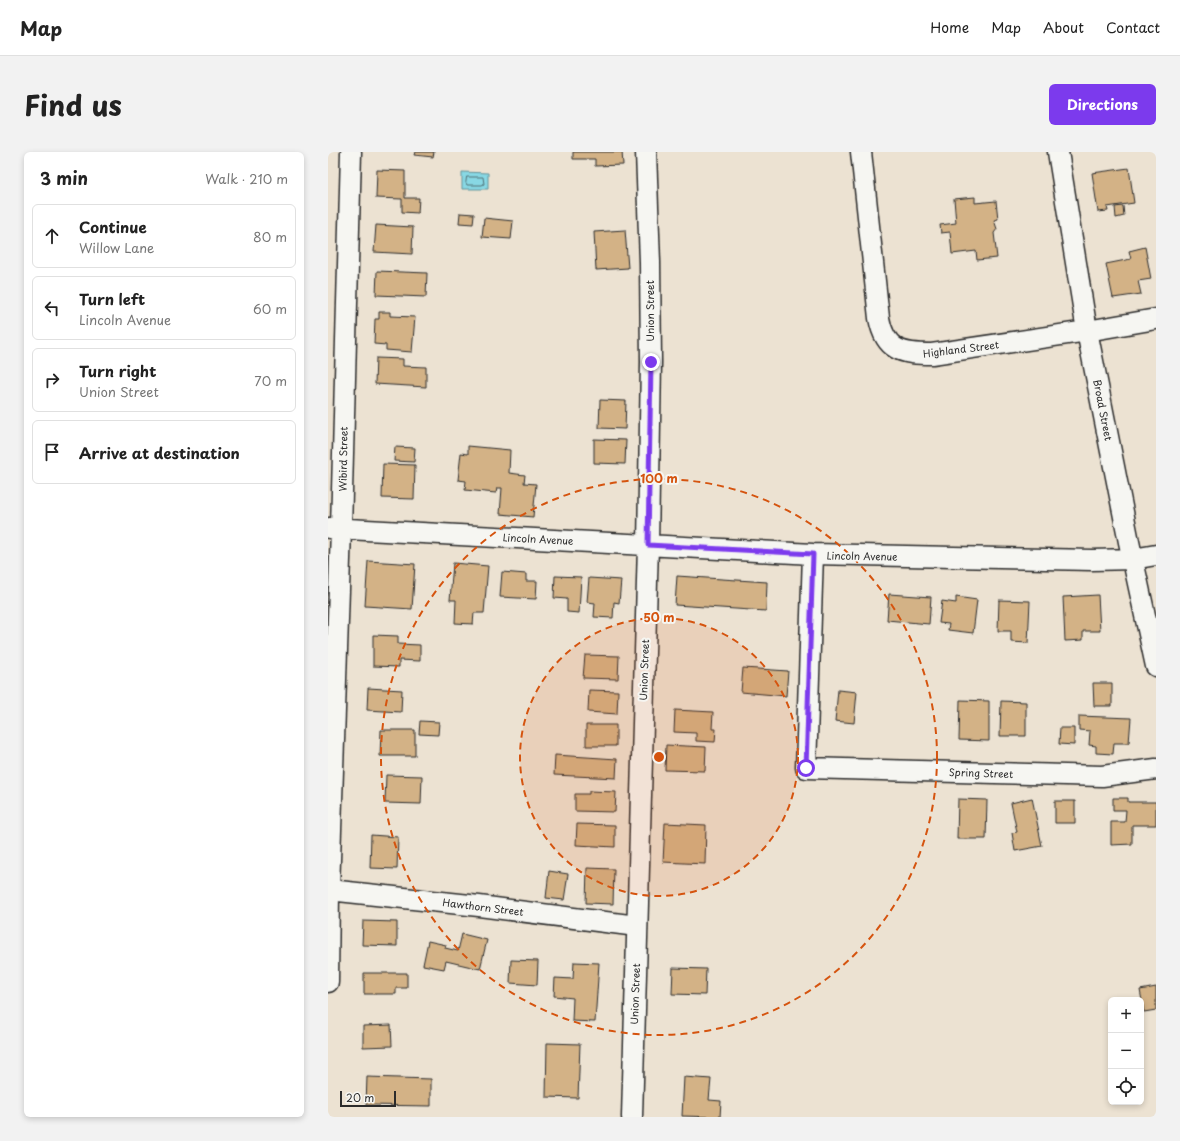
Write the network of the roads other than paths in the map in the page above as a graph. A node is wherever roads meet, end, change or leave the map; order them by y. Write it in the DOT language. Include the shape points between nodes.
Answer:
graph roads {
  1 [pos="351,152"];
  2 [pos="646,152"];
  3 [pos="862,152"];
  4 [pos="1058,152"];
  5 [pos="1156,319"];
  6 [pos="1087,331"];
  7 [pos="335,529"];
  8 [pos="648,545"];
  9 [pos="813,554"];
  10 [pos="1156,555"];
  11 [pos="1133,559"];
  12 [pos="1156,666"];
  13 [pos="1156,769"];
  14 [pos="329,890"];
  15 [pos="637,926"];
  16 [pos="328,982"];
  17 [pos="632,1117"];
  1 -- 7 [label="street, Wibird Street"];
  2 -- 8 [label="street, Union Street" via="651,362"];
  3 -- 6 [label="street, Highland Street" via="879,318 882,332 899,350 912,354 932,354"];
  4 -- 6 [label="street, Broad Street"];
  5 -- 6 [label="street, Highland Street"];
  6 -- 11 [label="street, Broad Street"];
  7 -- 8 [label="street, Lincoln Avenue"];
  7 -- 14 [label="street, Wibird Street"];
  8 -- 9 [label="street, Lincoln Avenue"];
  8 -- 15 [label="street, Union Street"];
  9 -- 11 [label="street, Lincoln Avenue" via="1038,560"];
  9 -- 13 [label="street, Spring Street" via="806,768 1102,776"];
  10 -- 11 [label="street, Lincoln Avenue"];
  11 -- 12 [label="street, Broad Street"];
  14 -- 15 [label="street, Hawthorn Street"];
  14 -- 16 [label="street, Wibird Street"];
  15 -- 17 [label="street, Union Street"];
}
